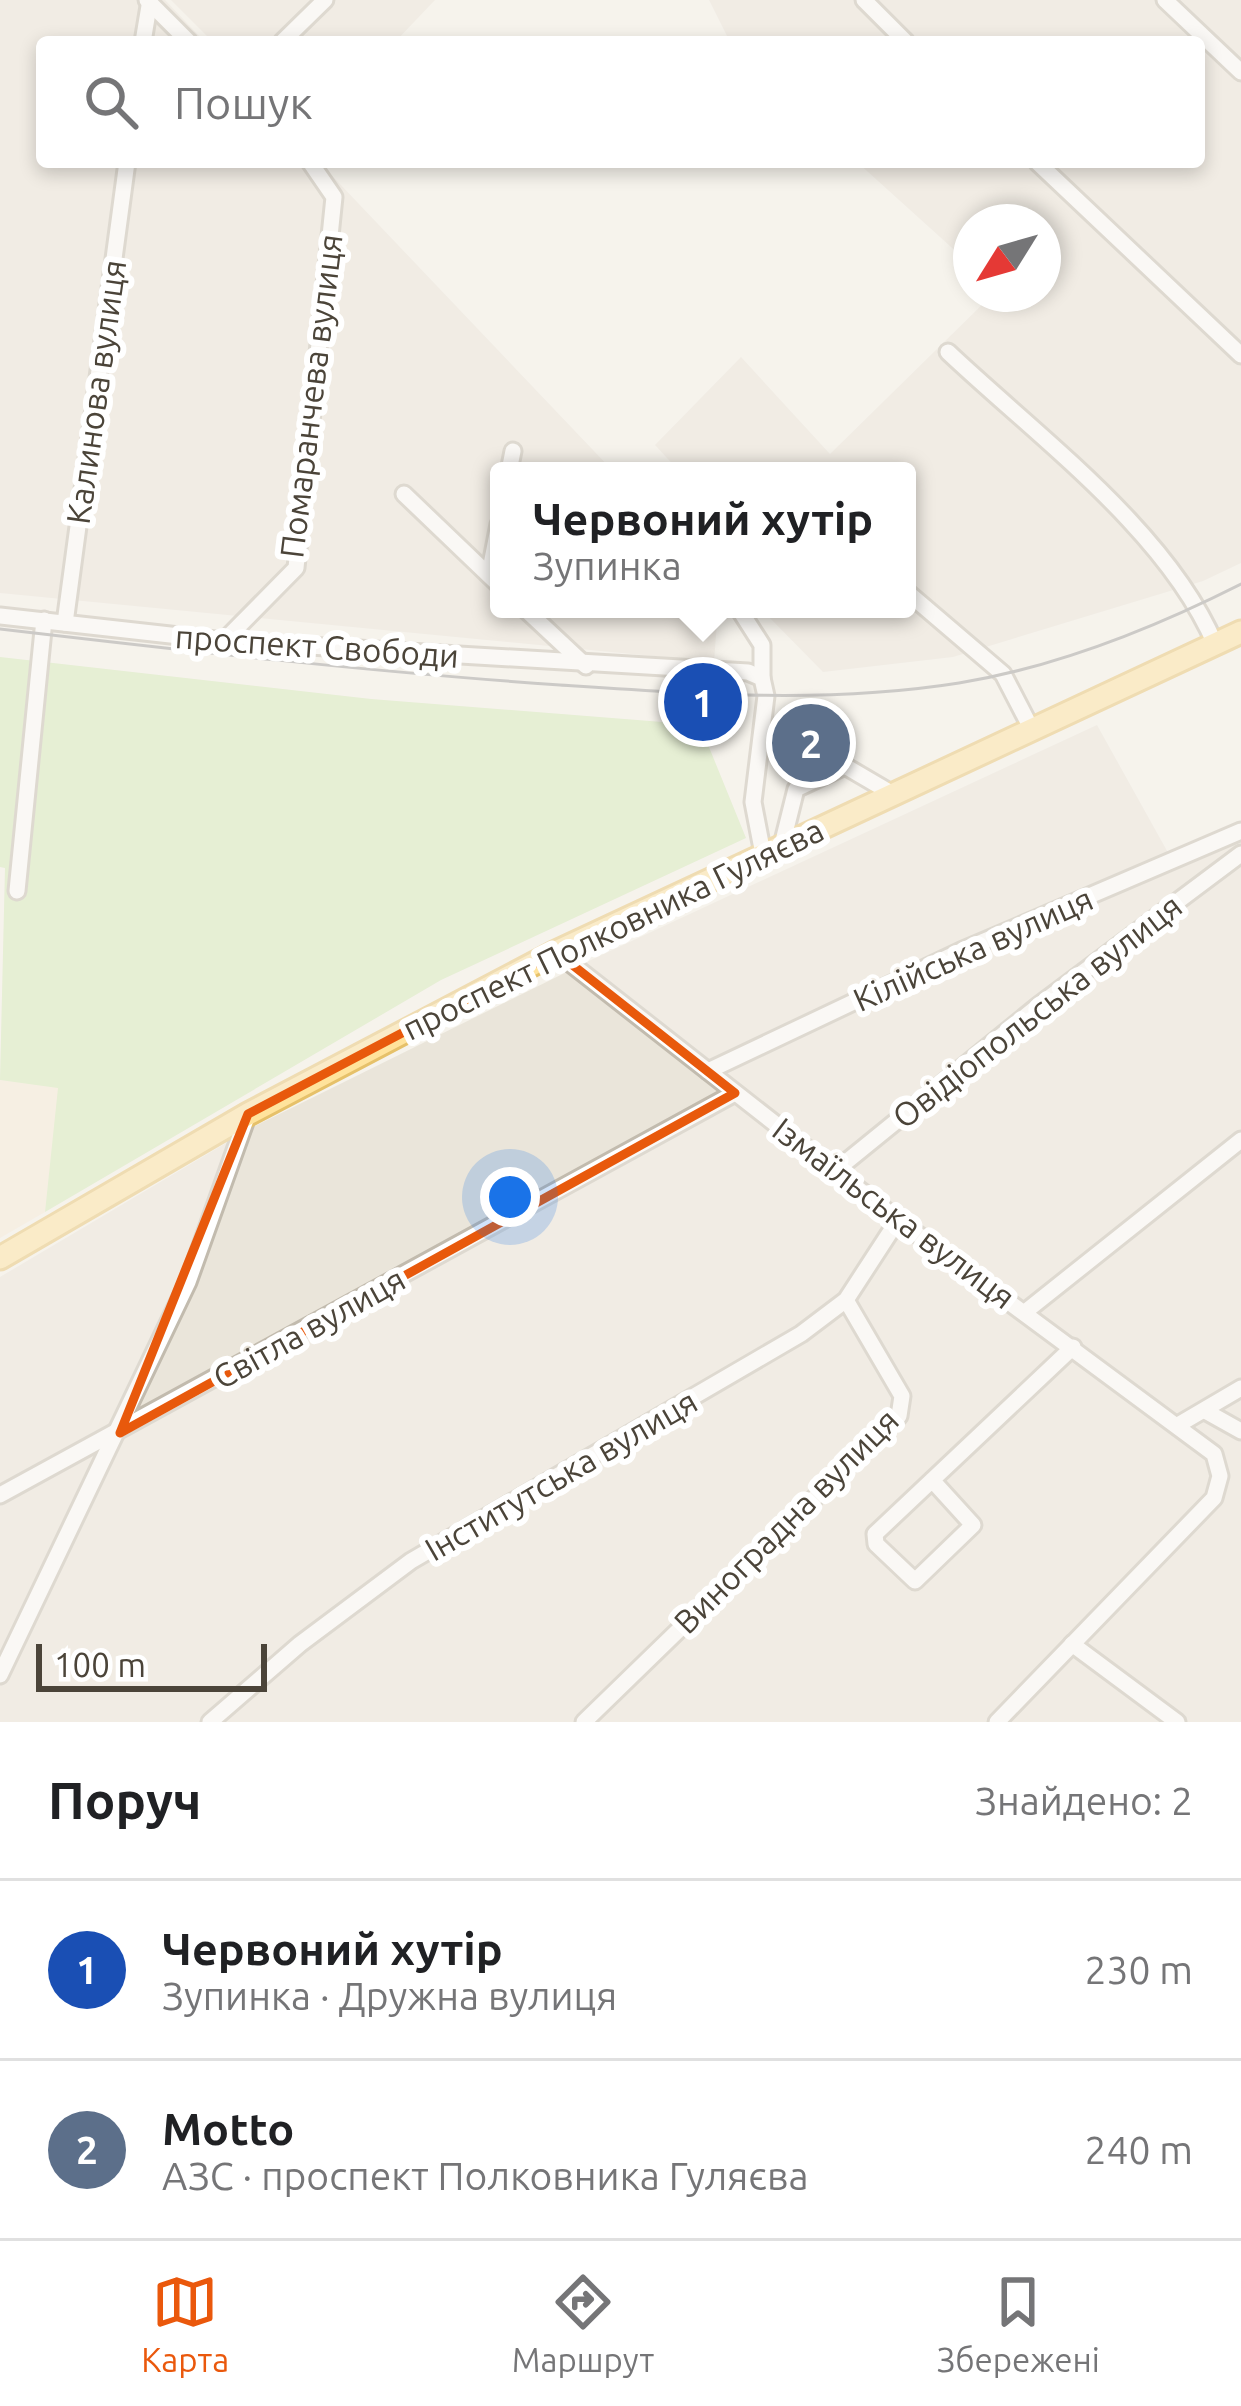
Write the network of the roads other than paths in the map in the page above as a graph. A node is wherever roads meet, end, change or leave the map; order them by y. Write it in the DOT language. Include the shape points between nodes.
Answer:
graph roads {
  1 [pos="325,0"];
  2 [pos="864,0"];
  3 [pos="1165,0"];
  4 [pos="149,1"];
  5 [pos="144,36"];
  6 [pos="183,36"];
  7 [pos="288,36"];
  8 [pos="900,36"];
  9 [pos="1203,36"];
  10 [pos="1205,38"];
  11 [pos="1241,72"];
  12 [pos="126,168"];
  13 [pos="314,168"];
  14 [pos="1043,168"];
  15 [pos="948,352"];
  16 [pos="1241,355"];
  17 [pos="513,451"];
  18 [pos="511,462"];
  19 [pos="404,494"];
  20 [pos="490,576"];
  21 [pos="916,600"];
  22 [pos="0,616"];
  23 [pos="535,618"];
  24 [pos="745,618"];
  25 [pos="44,620"];
  26 [pos="65,623"];
  27 [pos="1241,632"];
  28 [pos="224,641"];
  29 [pos="1215,644"];
  30 [pos="586,666"];
  31 [pos="761,678"];
  32 [pos="1031,728"];
  33 [pos="891,793"];
  34 [pos="1241,832"];
  35 [pos="772,849"];
  36 [pos="1241,854"];
  37 [pos="17,891"];
  38 [pos="556,952"];
  39 [pos="708,1072"];
  40 [pos="735,1093"];
  41 [pos="248,1114"];
  42 [pos="1241,1140"];
  43 [pos="835,1171"];
  44 [pos="898,1220"];
  45 [pos="0,1258"];
  46 [pos="846,1300"];
  47 [pos="1025,1312"];
  48 [pos="1072,1347"];
  49 [pos="1241,1388"];
  50 [pos="1207,1412"];
  51 [pos="1178,1425"];
  52 [pos="1241,1432"];
  53 [pos="120,1433"];
  54 [pos="932,1480"];
  55 [pos="0,1495"];
  56 [pos="1072,1644"];
  57 [pos="0,1675"];
  58 [pos="210,1722"];
  59 [pos="584,1722"];
  60 [pos="997,1722"];
  61 [pos="1177,1722"];
  1 -- 7 [label="street"];
  2 -- 8 [label="street"];
  3 -- 9 [label="street"];
  4 -- 5 [label="street"];
  4 -- 6 [label="street"];
  10 -- 11 [label="street"];
  12 -- 26 [label="street, Калинова вулиця"];
  13 -- 28 [label="street, Помаранчева вулиця" via="334,197 296,568"];
  14 -- 16 [label="street"];
  15 -- 29 [label="street" via="1160,552 1199,605"];
  17 -- 18 [label="street"];
  19 -- 20 [label="street"];
  21 -- 32 [label="street" via="1003,674"];
  22 -- 25 [label="street, проспект Свободи"];
  23 -- 30 [label="street"];
  24 -- 31 [label="street" via="762,645"];
  25 -- 26 [label="street, проспект Свободи"];
  25 -- 37 [label="street"];
  26 -- 28 [label="street, проспект Свободи"];
  27 -- 29 [label="main road, проспект Полковника Гуляєва"];
  28 -- 30 [label="street, проспект Свободи"];
  29 -- 32 [label="main road, проспект Полковника Гуляєва"];
  30 -- 31 [label="street, проспект Свободи"];
  31 -- 35 [label="street" via="754,802"];
  32 -- 33 [label="main road, проспект Полковника Гуляєва"];
  33 -- 35 [label="main road, проспект Полковника Гуляєва"];
  33 -- 35 [label="street" via="845,766 796,788"];
  34 -- 39 [label="street, Кілійська вулиця" via="961,951"];
  35 -- 38 [label="main road, проспект Полковника Гуляєва"];
  36 -- 43 [label="street, Овідіопольська вулиця"];
  38 -- 39 [label="street, Ізмаїльська вулиця"];
  38 -- 41 [label="main road, проспект Полковника Гуляєва"];
  39 -- 40 [label="street, Ізмаїльська вулиця"];
  40 -- 43 [label="street, Ізмаїльська вулиця"];
  40 -- 53 [label="street, Світла вулиця"];
  41 -- 45 [label="main road, проспект Полковника Гуляєва"];
  41 -- 53 [label="street" via="188,1282"];
  42 -- 47 [label="street"];
  43 -- 44 [label="street, Ізмаїльська вулиця"];
  44 -- 46 [label="street, Інститутська вулиця"];
  44 -- 47 [label="street, Ізмаїльська вулиця"];
  46 -- 58 [label="street, Інститутська вулиця" via="771,1354 411,1561"];
  46 -- 59 [label="street, Виноградна вулиця" via="902,1396 899,1416"];
  47 -- 48 [label="street, Ізмаїльська вулиця"];
  48 -- 51 [label="street, Ізмаїльська вулиця"];
  48 -- 54 [label="street"];
  49 -- 50 [label="street"];
  50 -- 51 [label="street"];
  50 -- 52 [label="street"];
  51 -- 56 [label="street, Ізмаїльська вулиця" via="1214,1454 1219,1488"];
  53 -- 55 [label="street, Світла вулиця"];
  53 -- 57 [label="street"];
  54 -- 54 [label="street" via="973,1525 915,1581 875,1534"];
  56 -- 60 [label="street"];
  56 -- 61 [label="street"];
}
